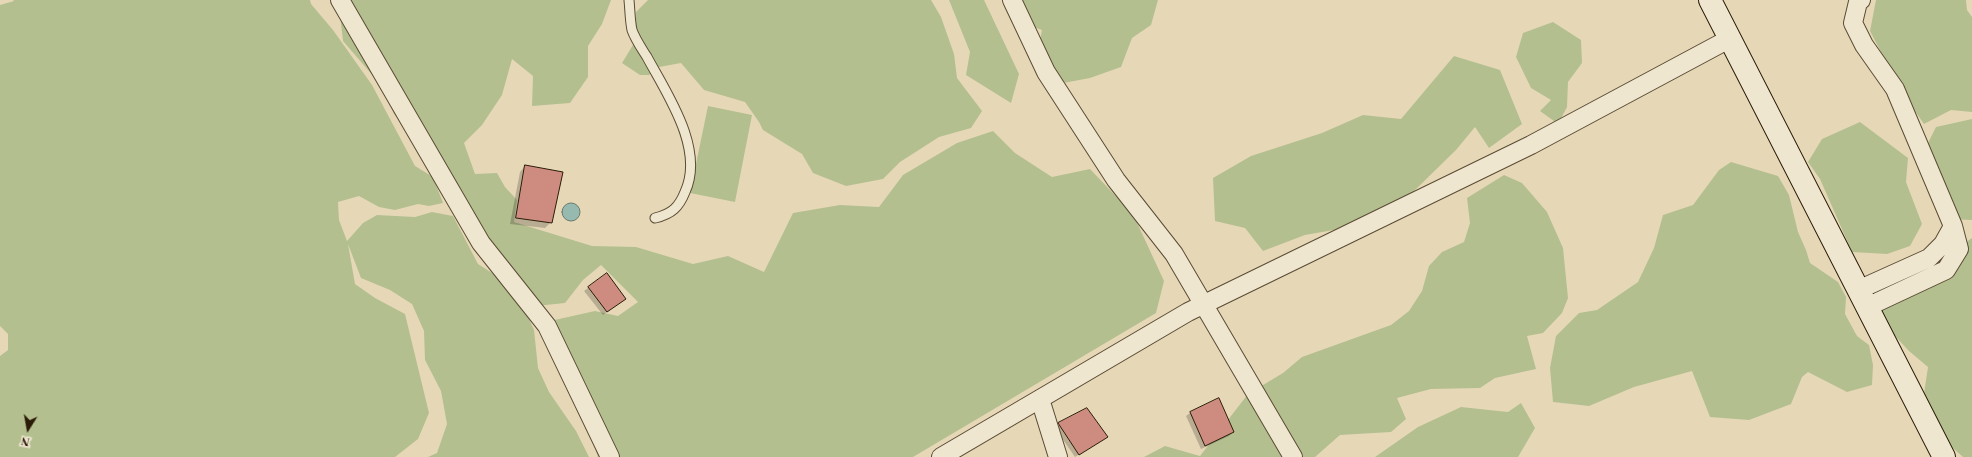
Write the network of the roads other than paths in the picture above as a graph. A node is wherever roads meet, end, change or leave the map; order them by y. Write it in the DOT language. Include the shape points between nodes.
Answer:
graph roads {
  1 [pos="340,0"];
  2 [pos="629,0"];
  3 [pos="1012,0"];
  4 [pos="1710,0"];
  5 [pos="1861,0"];
  6 [pos="1730,39"];
  7 [pos="656,218"];
  8 [pos="1863,298"];
  9 [pos="1204,304"];
  10 [pos="1040,399"];
  11 [pos="610,457"];
  12 [pos="942,457"];
  13 [pos="1058,457"];
  14 [pos="1293,457"];
  15 [pos="1944,457"];
  1 -- 11 [label="street" via="482,243 547,326"];
  2 -- 7 [label="lane" via="632,31 667,94 684,132 692,160 690,181 680,203 673,212"];
  3 -- 9 [label="street" via="1046,72 1116,180 1174,254"];
  4 -- 6 [label="street"];
  5 -- 8 [label="street" via="1858,2 1853,23 1864,45 1895,89 1953,226 1943,244 1929,258"];
  6 -- 8 [label="street"];
  6 -- 9 [label="street" via="1531,145"];
  8 -- 15 [label="street"];
  9 -- 10 [label="street"];
  9 -- 14 [label="street"];
  10 -- 12 [label="street"];
  10 -- 13 [label="street"];
}
